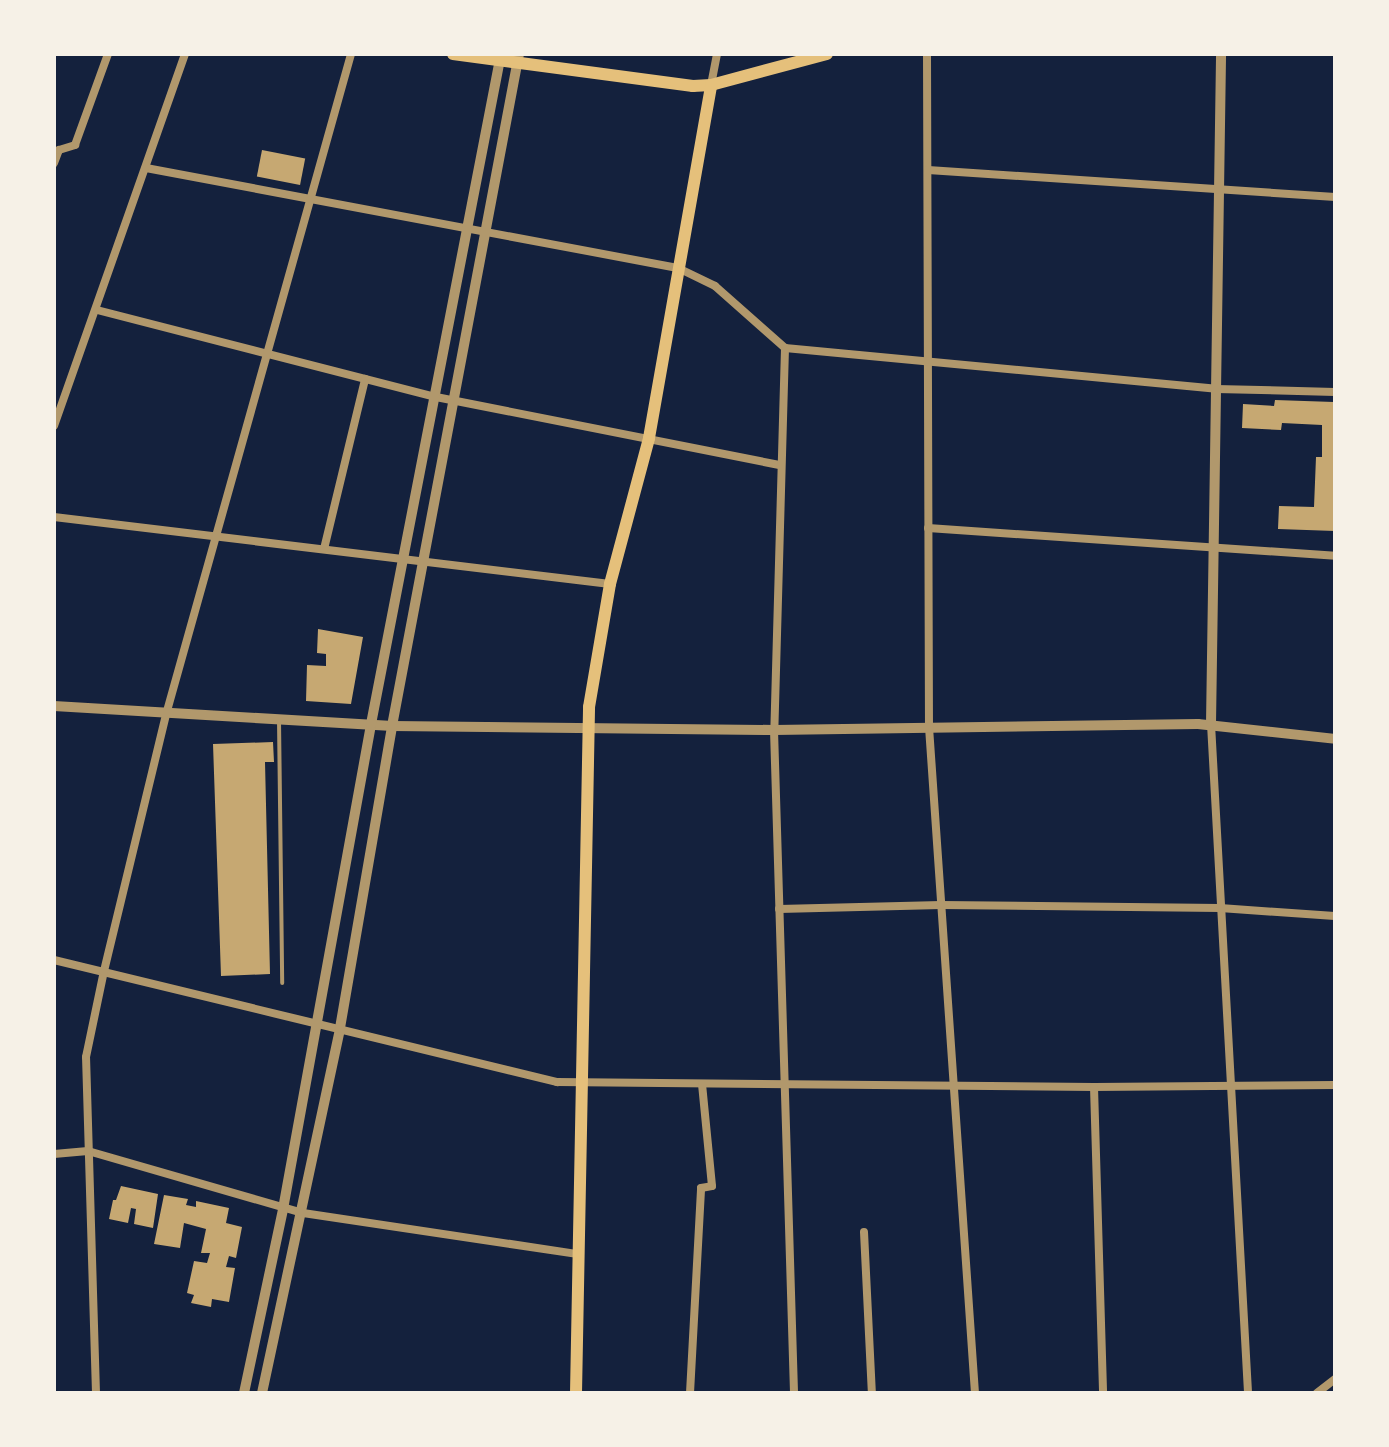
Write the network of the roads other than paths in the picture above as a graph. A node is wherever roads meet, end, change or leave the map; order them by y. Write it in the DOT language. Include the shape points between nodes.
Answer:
graph roads {
  1 [pos="108,54"];
  2 [pos="185,54"];
  3 [pos="351,54"];
  4 [pos="453,54"];
  5 [pos="717,54"];
  6 [pos="827,54"];
  7 [pos="927,54"];
  8 [pos="1221,54"];
  9 [pos="500,57"];
  10 [pos="518,58"];
  11 [pos="711,85"];
  12 [pos="57,149"];
  13 [pos="54,163"];
  14 [pos="146,168"];
  15 [pos="928,170"];
  16 [pos="1220,191"];
  17 [pos="1335,197"];
  18 [pos="310,198"];
  19 [pos="467,229"];
  20 [pos="484,232"];
  21 [pos="678,268"];
  22 [pos="97,310"];
  23 [pos="785,348"];
  24 [pos="266,354"];
  25 [pos="929,363"];
  26 [pos="365,379"];
  27 [pos="1216,389"];
  28 [pos="1335,392"];
  29 [pos="436,397"];
  30 [pos="454,401"];
  31 [pos="54,426"];
  32 [pos="649,438"];
  33 [pos="779,465"];
  34 [pos="54,517"];
  35 [pos="928,528"];
  36 [pos="217,535"];
  37 [pos="1214,547"];
  38 [pos="324,549"];
  39 [pos="1335,556"];
  40 [pos="405,557"];
  41 [pos="423,559"];
  42 [pos="610,584"];
  43 [pos="54,706"];
  44 [pos="167,711"];
  45 [pos="279,718"];
  46 [pos="371,724"];
  47 [pos="1211,724"];
  48 [pos="392,726"];
  49 [pos="588,727"];
  50 [pos="929,727"];
  51 [pos="774,730"];
  52 [pos="1335,739"];
  53 [pos="941,905"];
  54 [pos="1220,908"];
  55 [pos="779,909"];
  56 [pos="1335,916"];
  57 [pos="54,960"];
  58 [pos="104,971"];
  59 [pos="282,983"];
  60 [pos="317,1023"];
  61 [pos="340,1028"];
  62 [pos="582,1083"];
  63 [pos="702,1084"];
  64 [pos="788,1085"];
  65 [pos="1231,1085"];
  66 [pos="1335,1085"];
  67 [pos="953,1086"];
  68 [pos="1094,1087"];
  69 [pos="88,1151"];
  70 [pos="54,1154"];
  71 [pos="283,1209"];
  72 [pos="303,1213"];
  73 [pos="864,1232"];
  74 [pos="578,1254"];
  75 [pos="1335,1379"];
  76 [pos="96,1393"];
  77 [pos="244,1393"];
  78 [pos="262,1393"];
  79 [pos="576,1393"];
  80 [pos="690,1393"];
  81 [pos="794,1393"];
  82 [pos="872,1393"];
  83 [pos="975,1393"];
  84 [pos="1103,1393"];
  85 [pos="1248,1393"];
  86 [pos="1317,1393"];
  1 -- 12 [label="street" via="75,145"];
  2 -- 14 [label="street"];
  3 -- 18 [label="street"];
  4 -- 9 [label="main road"];
  5 -- 11 [label="street"];
  6 -- 11 [label="main road"];
  7 -- 15 [label="street"];
  8 -- 16 [label="street"];
  9 -- 10 [label="main road"];
  9 -- 19 [label="street"];
  10 -- 11 [label="main road"];
  10 -- 20 [label="street"];
  11 -- 21 [label="main road"];
  12 -- 13 [label="street"];
  14 -- 18 [label="street"];
  14 -- 22 [label="street"];
  15 -- 16 [label="street"];
  15 -- 25 [label="street"];
  16 -- 17 [label="street"];
  16 -- 27 [label="street"];
  18 -- 19 [label="street"];
  18 -- 24 [label="street"];
  19 -- 20 [label="street"];
  19 -- 29 [label="street"];
  20 -- 21 [label="street"];
  20 -- 30 [label="street"];
  21 -- 23 [label="street" via="715,286"];
  21 -- 32 [label="main road"];
  22 -- 24 [label="street"];
  22 -- 31 [label="street"];
  23 -- 25 [label="street"];
  23 -- 33 [label="street"];
  24 -- 26 [label="street"];
  24 -- 36 [label="street"];
  25 -- 27 [label="street"];
  25 -- 35 [label="street"];
  26 -- 29 [label="street"];
  26 -- 38 [label="street"];
  27 -- 28 [label="street"];
  27 -- 37 [label="street"];
  29 -- 30 [label="street"];
  29 -- 40 [label="street"];
  30 -- 32 [label="street"];
  30 -- 41 [label="street"];
  32 -- 33 [label="street"];
  32 -- 42 [label="main road"];
  33 -- 51 [label="street"];
  34 -- 36 [label="street"];
  35 -- 37 [label="street"];
  35 -- 50 [label="street"];
  36 -- 38 [label="street"];
  36 -- 44 [label="street"];
  37 -- 39 [label="street"];
  37 -- 47 [label="street"];
  38 -- 40 [label="street"];
  40 -- 41 [label="street"];
  40 -- 46 [label="street"];
  41 -- 42 [label="street"];
  41 -- 48 [label="street"];
  42 -- 49 [label="main road"];
  43 -- 44 [label="street"];
  44 -- 45 [label="street"];
  44 -- 58 [label="street"];
  45 -- 46 [label="street"];
  45 -- 59 [label="lane"];
  46 -- 48 [label="street"];
  46 -- 60 [label="street"];
  47 -- 50 [label="street"];
  47 -- 52 [label="street"];
  47 -- 54 [label="street"];
  48 -- 49 [label="street"];
  48 -- 61 [label="street"];
  49 -- 51 [label="street"];
  49 -- 62 [label="main road"];
  50 -- 51 [label="street"];
  50 -- 53 [label="street"];
  51 -- 55 [label="street"];
  53 -- 54 [label="street"];
  53 -- 55 [label="street"];
  53 -- 67 [label="street"];
  54 -- 56 [label="street"];
  54 -- 65 [label="street"];
  55 -- 64 [label="street"];
  57 -- 58 [label="street"];
  58 -- 60 [label="street"];
  58 -- 69 [label="street" via="86,1057"];
  60 -- 61 [label="street"];
  60 -- 71 [label="street"];
  61 -- 62 [label="street" via="557,1082"];
  61 -- 72 [label="street"];
  62 -- 63 [label="street"];
  62 -- 74 [label="main road"];
  63 -- 64 [label="street"];
  63 -- 80 [label="street" via="712,1186 701,1188"];
  64 -- 67 [label="street"];
  64 -- 81 [label="street"];
  65 -- 66 [label="street"];
  65 -- 68 [label="street"];
  65 -- 85 [label="street"];
  67 -- 68 [label="street"];
  67 -- 83 [label="street"];
  68 -- 84 [label="street"];
  69 -- 70 [label="street"];
  69 -- 71 [label="street"];
  69 -- 76 [label="street"];
  71 -- 72 [label="street"];
  71 -- 77 [label="street"];
  72 -- 74 [label="street"];
  72 -- 78 [label="street"];
  73 -- 82 [label="street"];
  74 -- 79 [label="main road"];
  75 -- 86 [label="street"];
}
